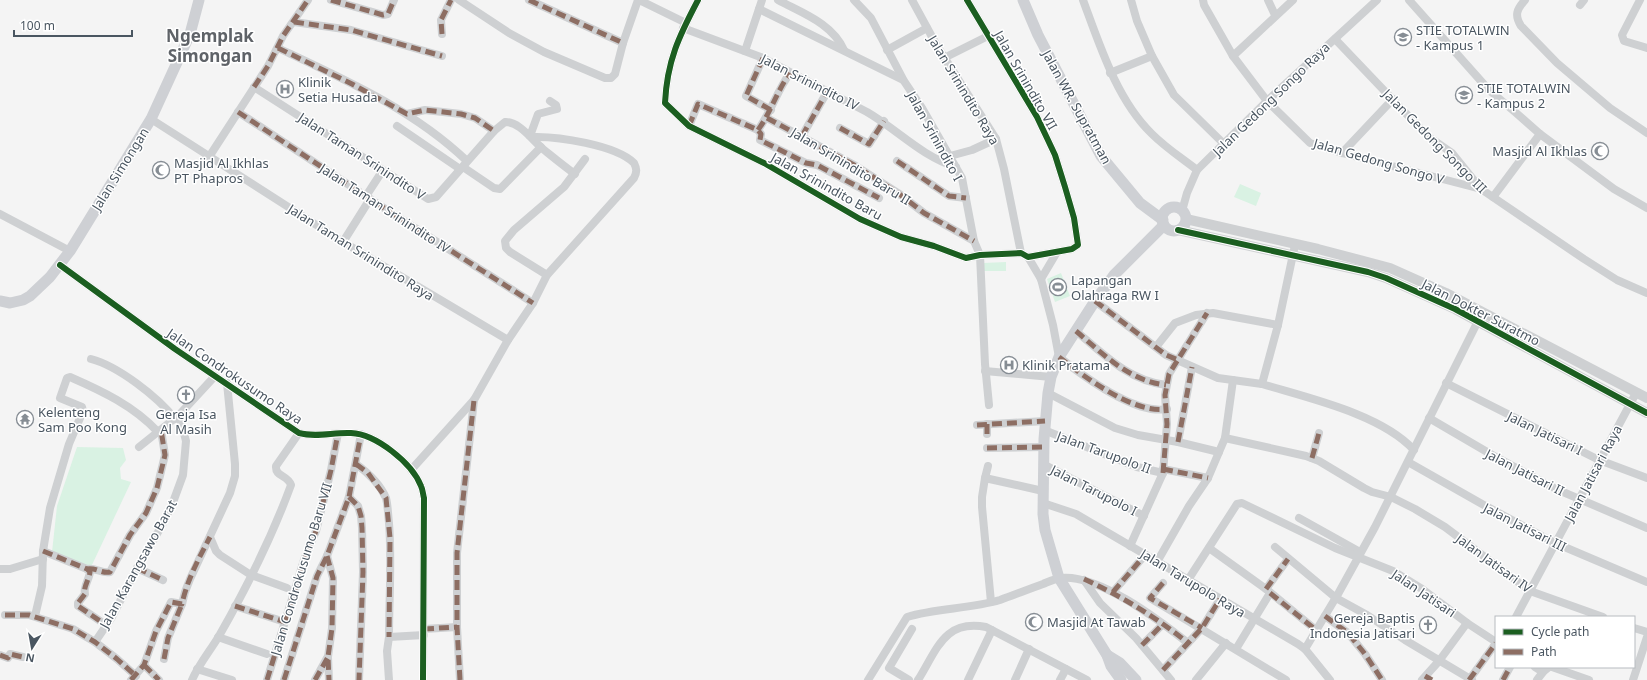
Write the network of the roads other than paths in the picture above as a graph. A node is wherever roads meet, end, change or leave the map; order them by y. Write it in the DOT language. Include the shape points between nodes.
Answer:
graph roads {
  1 [pos="199,0"];
  2 [pos="308,0"];
  3 [pos="331,0"];
  4 [pos="394,0"];
  5 [pos="451,0"];
  6 [pos="459,0"];
  7 [pos="529,0"];
  8 [pos="639,0"];
  9 [pos="698,0"];
  10 [pos="762,0"];
  11 [pos="778,0"];
  12 [pos="854,0"];
  13 [pos="912,0"];
  14 [pos="967,0"];
  15 [pos="1023,0"];
  16 [pos="1083,0"];
  17 [pos="1131,0"];
  18 [pos="1203,0"];
  19 [pos="1268,0"];
  20 [pos="1293,0"];
  21 [pos="1377,0"];
  22 [pos="1409,0"];
  23 [pos="1524,0"];
  24 [pos="1640,0"];
  25 [pos="759,9"];
  26 [pos="1275,15"];
  27 [pos="294,22"];
  28 [pos="685,25"];
  29 [pos="927,28"];
  30 [pos="442,34"];
  31 [pos="988,36"];
  32 [pos="1335,39"];
  33 [pos="623,43"];
  34 [pos="278,48"];
  35 [pos="1647,48"];
  36 [pos="844,50"];
  37 [pos="888,50"];
  38 [pos="745,51"];
  39 [pos="442,56"];
  40 [pos="1152,56"];
  41 [pos="1233,56"];
  42 [pos="763,58"];
  43 [pos="944,58"];
  44 [pos="790,73"];
  45 [pos="1110,73"];
  46 [pos="904,81"];
  47 [pos="254,87"];
  48 [pos="827,92"];
  49 [pos="1393,99"];
  50 [pos="550,101"];
  51 [pos="1267,101"];
  52 [pos="238,112"];
  53 [pos="407,114"];
  54 [pos="769,114"];
  55 [pos="151,120"];
  56 [pos="884,121"];
  57 [pos="397,126"];
  58 [pos="689,126"];
  59 [pos="840,128"];
  60 [pos="758,130"];
  61 [pos="494,131"];
  62 [pos="1647,133"];
  63 [pos="1540,134"];
  64 [pos="531,136"];
  65 [pos="802,136"];
  66 [pos="996,139"];
  67 [pos="1224,144"];
  68 [pos="540,147"];
  69 [pos="1342,153"];
  70 [pos="950,156"];
  71 [pos="209,157"];
  72 [pos="585,160"];
  73 [pos="897,161"];
  74 [pos="464,166"];
  75 [pos="956,167"];
  76 [pos="383,170"];
  77 [pos="1197,170"];
  78 [pos="575,174"];
  79 [pos="1481,189"];
  80 [pos="368,197"];
  81 [pos="1493,197"];
  82 [pos="879,198"];
  83 [pos="966,198"];
  84 [pos="1647,208"];
  85 [pos="0,214"];
  86 [pos="1184,215"];
  87 [pos="1163,223"];
  88 [pos="1178,230"];
  89 [pos="343,242"];
  90 [pos="974,242"];
  91 [pos="1078,243"];
  92 [pos="1295,245"];
  93 [pos="70,251"];
  94 [pos="1057,252"];
  95 [pos="980,255"];
  96 [pos="1024,255"];
  97 [pos="1293,256"];
  98 [pos="60,265"];
  99 [pos="1388,273"];
  100 [pos="547,274"];
  101 [pos="1041,279"];
  102 [pos="1647,293"];
  103 [pos="0,301"];
  104 [pos="1094,302"];
  105 [pos="533,303"];
  106 [pos="1207,313"];
  107 [pos="1478,321"];
  108 [pos="1278,325"];
  109 [pos="1076,331"];
  110 [pos="508,340"];
  111 [pos="1156,347"];
  112 [pos="1059,357"];
  113 [pos="91,359"];
  114 [pos="1178,360"];
  115 [pos="1192,367"];
  116 [pos="986,371"];
  117 [pos="215,376"];
  118 [pos="1051,377"];
  119 [pos="1232,380"];
  120 [pos="226,383"];
  121 [pos="1446,383"];
  122 [pos="1262,384"];
  123 [pos="1166,385"];
  124 [pos="1636,392"];
  125 [pos="1048,393"];
  126 [pos="1647,398"];
  127 [pos="474,400"];
  128 [pos="1630,404"];
  129 [pos="989,406"];
  130 [pos="1167,409"];
  131 [pos="1647,413"];
  132 [pos="177,417"];
  133 [pos="1429,418"];
  134 [pos="987,424"];
  135 [pos="977,425"];
  136 [pos="1045,426"];
  137 [pos="160,431"];
  138 [pos="299,433"];
  139 [pos="338,433"];
  140 [pos="1320,433"];
  141 [pos="361,434"];
  142 [pos="987,434"];
  143 [pos="1226,438"];
  144 [pos="1166,439"];
  145 [pos="1178,442"];
  146 [pos="139,447"];
  147 [pos="1043,447"];
  148 [pos="987,448"];
  149 [pos="1414,450"];
  150 [pos="1220,452"];
  151 [pos="1312,458"];
  152 [pos="1599,460"];
  153 [pos="1408,462"];
  154 [pos="356,464"];
  155 [pos="1043,464"];
  156 [pos="988,466"];
  157 [pos="411,470"];
  158 [pos="1163,471"];
  159 [pos="985,478"];
  160 [pos="1208,478"];
  161 [pos="1647,478"];
  162 [pos="1043,491"];
  163 [pos="349,497"];
  164 [pos="1391,497"];
  165 [pos="1579,499"];
  166 [pos="1043,503"];
  167 [pos="1144,516"];
  168 [pos="1299,518"];
  169 [pos="1647,528"];
  170 [pos="210,536"];
  171 [pos="1555,544"];
  172 [pos="1130,546"];
  173 [pos="1275,547"];
  174 [pos="1209,548"];
  175 [pos="1359,554"];
  176 [pos="43,555"];
  177 [pos="1145,555"];
  178 [pos="327,556"];
  179 [pos="1288,559"];
  180 [pos="1157,562"];
  181 [pos="137,568"];
  182 [pos="0,569"];
  183 [pos="87,569"];
  184 [pos="251,575"];
  185 [pos="1058,578"];
  186 [pos="1084,579"];
  187 [pos="163,580"];
  188 [pos="1188,580"];
  189 [pos="1647,582"];
  190 [pos="1163,583"];
  191 [pos="287,588"];
  192 [pos="1268,591"];
  193 [pos="1530,591"];
  194 [pos="1113,592"];
  195 [pos="1336,598"];
  196 [pos="1220,599"];
  197 [pos="991,602"];
  198 [pos="182,604"];
  199 [pos="235,606"];
  200 [pos="5,615"];
  201 [pos="35,616"];
  202 [pos="1324,616"];
  203 [pos="1517,616"];
  204 [pos="1600,616"];
  205 [pos="1254,619"];
  206 [pos="285,622"];
  207 [pos="1467,623"];
  208 [pos="1163,624"];
  209 [pos="106,625"];
  210 [pos="457,627"];
  211 [pos="912,628"];
  212 [pos="1202,628"];
  213 [pos="1635,628"];
  214 [pos="992,630"];
  215 [pos="1316,630"];
  216 [pos="424,632"];
  217 [pos="1647,632"];
  218 [pos="218,637"];
  219 [pos="389,637"];
  220 [pos="1647,637"];
  221 [pos="1495,641"];
  222 [pos="95,642"];
  223 [pos="1226,643"];
  224 [pos="1495,643"];
  225 [pos="1188,644"];
  226 [pos="1142,645"];
  227 [pos="1029,649"];
  228 [pos="1236,649"];
  229 [pos="1305,649"];
  230 [pos="267,654"];
  231 [pos="1107,655"];
  232 [pos="0,656"];
  233 [pos="23,657"];
  234 [pos="328,657"];
  235 [pos="164,659"];
  236 [pos="1439,661"];
  237 [pos="878,662"];
  238 [pos="144,665"];
  239 [pos="889,668"];
  240 [pos="1509,668"];
  241 [pos="1555,668"];
  242 [pos="197,669"];
  243 [pos="1066,669"];
  244 [pos="1163,670"];
  245 [pos="1546,670"];
  246 [pos="133,678"];
  247 [pos="1119,678"];
  248 [pos="1426,679"];
  249 [pos="160,680"];
  250 [pos="192,680"];
  251 [pos="232,680"];
  252 [pos="267,680"];
  253 [pos="284,680"];
  254 [pos="315,680"];
  255 [pos="328,680"];
  256 [pos="359,680"];
  257 [pos="389,680"];
  258 [pos="423,680"];
  259 [pos="460,680"];
  260 [pos="868,680"];
  261 [pos="909,680"];
  262 [pos="918,680"];
  263 [pos="968,680"];
  264 [pos="1015,680"];
  265 [pos="1060,680"];
  266 [pos="1087,680"];
  267 [pos="1136,680"];
  268 [pos="1171,680"];
  269 [pos="1196,680"];
  270 [pos="1286,680"];
  271 [pos="1330,680"];
  272 [pos="1382,680"];
  273 [pos="1470,680"];
  274 [pos="1503,680"];
  275 [pos="1537,680"];
  276 [pos="1589,680"];
  277 [pos="1634,680"];
  1 -- 55 [label="main road, Jalan Simongan" via="190,34"];
  2 -- 27 [label="street"];
  3 -- 4 [label="street" via="383,15 388,14"];
  5 -- 30 [label="street" via="441,20"];
  6 -- 33 [label="street" via="509,33 544,52 599,76 611,78 615,74"];
  7 -- 33 [label="street"];
  8 -- 28 [label="street, Jalan Srinindito IV"];
  8 -- 33 [label="street"];
  9 -- 28 [label="street"];
  10 -- 25 [label="street"];
  11 -- 36 [label="street" via="815,19 833,32"];
  12 -- 37 [label="street" via="871,18"];
  13 -- 29 [label="street, Jalan Srinindito Raya"];
  14 -- 31 [label="street, Jalan Srinindito VII"];
  15 -- 87 [label="main road, Jalan WR. Supratman" via="1038,35 1101,156 1140,203"];
  16 -- 45 [label="street"];
  17 -- 40 [label="street"];
  18 -- 41 [label="street, Jalan Gedong Songo V"];
  19 -- 26 [label="street"];
  20 -- 26 [label="street"];
  21 -- 32 [label="street, Jalan Gedong Songo Raya"];
  22 -- 63 [label="street" via="1489,90"];
  23 -- 62 [label="street" via="1516,13 1521,26 1557,63 1610,108"];
  24 -- 35 [label="street" via="1622,38 1624,41"];
  25 -- 36 [label="street, Jalan Srinindito I"];
  25 -- 38 [label="street"];
  26 -- 41 [label="street"];
  27 -- 34 [label="street" via="283,36"];
  27 -- 39 [label="street" via="351,30"];
  28 -- 38 [label="street, Jalan Srinindito IV"];
  28 -- 58 [label="street, Jalan Srinindito Baru" via="669,64 665,103"];
  29 -- 37 [label="street"];
  29 -- 43 [label="street, Jalan Srinindito Raya"];
  31 -- 43 [label="street"];
  31 -- 91 [label="street, Jalan Srinindito VII" via="1037,117 1055,155 1074,218"];
  32 -- 49 [label="street, Jalan Gedong Songo III"];
  32 -- 51 [label="street, Jalan Gedong Songo Raya"];
  34 -- 47 [label="street"];
  34 -- 53 [label="street"];
  36 -- 46 [label="street, Jalan Srinindito I"];
  37 -- 46 [label="street"];
  38 -- 42 [label="street, Jalan Srinindito IV"];
  40 -- 45 [label="street"];
  40 -- 67 [label="street" via="1174,95"];
  41 -- 51 [label="street, Jalan Gedong Songo V"];
  42 -- 44 [label="street, Jalan Srinindito IV"];
  42 -- 54 [label="street, Jalan Srinindito Baru II" via="746,96"];
  43 -- 66 [label="street, Jalan Srinindito Raya"];
  44 -- 48 [label="street, Jalan Srinindito IV"];
  44 -- 54 [label="street" via="783,82"];
  45 -- 77 [label="street" via="1140,121 1153,135"];
  46 -- 70 [label="street, Jalan Srinindito I"];
  47 -- 52 [label="street"];
  47 -- 76 [label="street, Jalan Taman Srinindito V"];
  48 -- 56 [label="street, Jalan Srinindito IV"];
  48 -- 65 [label="street"];
  49 -- 69 [label="street"];
  49 -- 79 [label="street, Jalan Gedong Songo III" via="1429,137 1452,153"];
  50 -- 64 [label="street" via="557,109 538,114"];
  51 -- 67 [label="street, Jalan Gedong Songo Raya"];
  51 -- 69 [label="street, Jalan Gedong Songo V" via="1310,143"];
  52 -- 71 [label="street"];
  52 -- 80 [label="street, Jalan Taman Srinindito IV"];
  53 -- 61 [label="street" via="425,110 461,114 475,118"];
  53 -- 74 [label="street" via="457,152"];
  54 -- 60 [label="street"];
  54 -- 65 [label="street, Jalan Srinindito Baru II"];
  55 -- 71 [label="street, Jalan Taman Srinindito Raya"];
  55 -- 93 [label="main road, Jalan Simongan"];
  56 -- 59 [label="street" via="869,144"];
  56 -- 75 [label="street, Jalan Srinindito IV" via="929,156"];
  57 -- 74 [label="street"];
  58 -- 60 [label="street" via="698,104"];
  58 -- 95 [label="street, Jalan Srinindito Baru" via="764,163 867,222 901,237 966,258"];
  60 -- 82 [label="street" via="761,134 760,140 806,163 817,164"];
  61 -- 64 [label="street" via="509,122"];
  61 -- 74 [label="street"];
  63 -- 81 [label="street"];
  63 -- 84 [label="street" via="1614,189"];
  64 -- 68 [label="street"];
  64 -- 100 [label="street" via="549,136 597,146 626,157 636,168 634,178"];
  65 -- 90 [label="street, Jalan Srinindito Baru II" via="867,173 924,213"];
  66 -- 70 [label="street"];
  66 -- 96 [label="street, Jalan Srinindito Raya"];
  67 -- 77 [label="street, Jalan Gedong Songo Raya"];
  68 -- 74 [label="street" via="500,190"];
  68 -- 78 [label="street"];
  69 -- 79 [label="street, Jalan Gedong Songo V"];
  70 -- 75 [label="street, Jalan Srinindito I"];
  71 -- 89 [label="street, Jalan Taman Srinindito Raya"];
  72 -- 78 [label="street"];
  73 -- 83 [label="street" via="949,196"];
  74 -- 76 [label="street, Jalan Taman Srinindito V" via="433,199 428,199"];
  75 -- 83 [label="street, Jalan Srinindito I" via="962,178"];
  76 -- 80 [label="street"];
  77 -- 86 [label="street, Jalan Gedong Songo Raya" via="1187,193"];
  78 -- 100 [label="street" via="505,240 506,248 510,252"];
  79 -- 81 [label="street, Jalan Gedong Songo III"];
  80 -- 89 [label="street"];
  80 -- 105 [label="street, Jalan Taman Srinindito IV"];
  81 -- 102 [label="street, Jalan Gedong Songo III" via="1617,280"];
  83 -- 90 [label="street, Jalan Srinindito I"];
  85 -- 93 [label="street"];
  86 -- 87 [label="main road" via="1177,208 1170,208 1165,211"];
  86 -- 88 [label="main road" via="1185,224"];
  86 -- 92 [label="street, Jalan Dokter Suratmo"];
  87 -- 88 [label="main road" via="1173,231"];
  87 -- 104 [label="main road" via="1114,275"];
  88 -- 97 [label="street, Jalan Dokter Suratmo"];
  89 -- 110 [label="street, Jalan Taman Srinindito Raya"];
  90 -- 95 [label="street, Jalan Srinindito I"];
  91 -- 94 [label="street, Jalan Srinindito Baru" via="1072,249"];
  92 -- 97 [label="street"];
  92 -- 99 [label="street, Jalan Dokter Suratmo"];
  93 -- 98 [label="main road, Jalan Simongan"];
  94 -- 96 [label="street, Jalan Srinindito Baru"];
  94 -- 101 [label="street"];
  95 -- 96 [label="street, Jalan Srinindito Baru"];
  95 -- 116 [label="street"];
  96 -- 101 [label="street, Jalan Srinindito Raya"];
  97 -- 99 [label="street, Jalan Dokter Suratmo" via="1368,272"];
  97 -- 108 [label="street"];
  98 -- 103 [label="main road, Jalan Simongan" via="30,296 10,303"];
  98 -- 117 [label="street, Jalan Condrokusumo Raya"];
  99 -- 107 [label="street, Jalan Dokter Suratmo"];
  99 -- 124 [label="street, Jalan Dokter Suratmo" via="1446,293"];
  100 -- 105 [label="street"];
  101 -- 112 [label="street, Jalan Srinindito Raya"];
  104 -- 109 [label="main road"];
  104 -- 111 [label="street"];
  105 -- 110 [label="street"];
  106 -- 108 [label="street"];
  106 -- 111 [label="street" via="1175,323"];
  106 -- 114 [label="street"];
  107 -- 121 [label="street"];
  107 -- 128 [label="street, Jalan Dokter Suratmo"];
  108 -- 122 [label="street"];
  109 -- 112 [label="main road"];
  109 -- 123 [label="street" via="1128,373 1142,380"];
  110 -- 127 [label="street"];
  111 -- 114 [label="street"];
  112 -- 118 [label="main road"];
  112 -- 130 [label="street" via="1122,399 1145,408"];
  113 -- 132 [label="street" via="106,363 119,371"];
  114 -- 115 [label="street"];
  114 -- 123 [label="street" via="1170,370"];
  115 -- 119 [label="street" via="1218,378"];
  115 -- 145 [label="street"];
  116 -- 118 [label="street"];
  116 -- 129 [label="street"];
  117 -- 120 [label="street, Jalan Condrokusumo Raya"];
  117 -- 132 [label="street"];
  118 -- 125 [label="main road"];
  119 -- 122 [label="street"];
  119 -- 143 [label="street"];
  120 -- 138 [label="street, Jalan Condrokusumo Raya"];
  120 -- 170 [label="street" via="235,476"];
  121 -- 133 [label="street"];
  121 -- 152 [label="street, Jalan Jatisari I"];
  122 -- 149 [label="street" via="1367,418 1384,427"];
  123 -- 130 [label="street"];
  124 -- 126 [label="street, Jalan Dokter Suratmo"];
  124 -- 128 [label="street, Jalan Jatisari Raya"];
  125 -- 136 [label="main road"];
  125 -- 144 [label="street" via="1116,428 1138,435"];
  127 -- 157 [label="street"];
  127 -- 210 [label="street" via="457,553"];
  128 -- 131 [label="street, Jalan Dokter Suratmo"];
  128 -- 152 [label="street, Jalan Jatisari Raya"];
  130 -- 144 [label="street"];
  132 -- 137 [label="street"];
  132 -- 181 [label="street, Jalan Karangsawo Barat" via="186,441 183,475 170,510"];
  133 -- 149 [label="street"];
  133 -- 165 [label="street, Jalan Jatisari II" via="1494,456"];
  134 -- 135 [label="street"];
  134 -- 136 [label="street"];
  134 -- 142 [label="street"];
  136 -- 147 [label="main road"];
  136 -- 158 [label="street, Jalan Tarupolo II" via="1138,467"];
  137 -- 146 [label="street"];
  137 -- 176 [label="street" via="110,395 68,377 60,398 82,407 83,411 55,489"];
  137 -- 183 [label="street" via="165,455 146,513 130,535 110,572"];
  138 -- 139 [label="street, Jalan Condrokusumo Raya" via="314,436"];
  138 -- 184 [label="street" via="276,466 278,474 289,480 291,485 266,548"];
  139 -- 141 [label="street, Jalan Condrokusumo Raya"];
  139 -- 206 [label="street, Jalan Condrokusumo Baru VII" via="316,531 304,560"];
  140 -- 151 [label="street"];
  141 -- 154 [label="street"];
  141 -- 157 [label="street, Jalan Condrokusumo Raya" via="388,448"];
  143 -- 150 [label="street"];
  143 -- 151 [label="street, Jalan Jatisari IV"];
  144 -- 145 [label="street"];
  144 -- 158 [label="street"];
  145 -- 150 [label="street"];
  147 -- 148 [label="street"];
  147 -- 155 [label="main road"];
  149 -- 153 [label="street"];
  150 -- 160 [label="street"];
  151 -- 164 [label="street, Jalan Jatisari IV" via="1372,492"];
  152 -- 161 [label="street, Jalan Jatisari I"];
  152 -- 165 [label="street, Jalan Jatisari Raya"];
  153 -- 164 [label="street"];
  153 -- 171 [label="street, Jalan Jatisari III"];
  154 -- 163 [label="street"];
  154 -- 219 [label="street" via="368,473 386,498 390,538"];
  155 -- 162 [label="main road"];
  155 -- 167 [label="street, Jalan Tarupolo I"];
  156 -- 159 [label="street"];
  157 -- 216 [label="street, Jalan Condrokusumo Raya" via="421,486 424,498"];
  158 -- 160 [label="street, Jalan Tarupolo II"];
  158 -- 167 [label="street"];
  159 -- 162 [label="street"];
  159 -- 197 [label="street" via="982,507"];
  160 -- 180 [label="street" via="1188,506"];
  162 -- 166 [label="main road"];
  163 -- 178 [label="street"];
  163 -- 256 [label="street" via="358,506 362,528"];
  164 -- 175 [label="street"];
  164 -- 193 [label="street, Jalan Jatisari IV" via="1445,527"];
  165 -- 169 [label="street, Jalan Jatisari II"];
  165 -- 171 [label="street, Jalan Jatisari Raya"];
  166 -- 172 [label="street, Jalan Tarupolo Raya" via="1076,514"];
  166 -- 185 [label="main road" via="1045,530"];
  167 -- 172 [label="street"];
  168 -- 175 [label="street"];
  170 -- 184 [label="street" via="220,555"];
  170 -- 198 [label="street" via="184,592"];
  171 -- 189 [label="street, Jalan Jatisari III"];
  171 -- 193 [label="street, Jalan Jatisari Raya"];
  172 -- 177 [label="street, Jalan Tarupolo Raya"];
  173 -- 179 [label="street"];
  174 -- 175 [label="street" via="1240,503 1336,548"];
  174 -- 188 [label="street"];
  174 -- 192 [label="street"];
  175 -- 195 [label="street"];
  175 -- 207 [label="street, Jalan Jatisari" via="1422,589"];
  176 -- 182 [label="street" via="10,569"];
  176 -- 183 [label="street"];
  176 -- 201 [label="street" via="42,586"];
  177 -- 180 [label="street, Jalan Tarupolo Raya"];
  177 -- 194 [label="street"];
  178 -- 234 [label="street" via="333,578 332,628"];
  178 -- 253 [label="street" via="317,576"];
  179 -- 192 [label="street"];
  179 -- 195 [label="street"];
  180 -- 188 [label="street, Jalan Tarupolo Raya"];
  181 -- 187 [label="street"];
  181 -- 209 [label="street, Jalan Karangsawo Barat"];
  183 -- 209 [label="street" via="90,572 85,594 78,606"];
  184 -- 191 [label="street"];
  184 -- 199 [label="street"];
  185 -- 186 [label="street"];
  185 -- 197 [label="street"];
  185 -- 231 [label="main road"];
  186 -- 194 [label="street"];
  186 -- 226 [label="street" via="1100,603"];
  188 -- 196 [label="street, Jalan Tarupolo Raya"];
  190 -- 212 [label="street" via="1150,598"];
  192 -- 205 [label="street"];
  192 -- 215 [label="street"];
  193 -- 203 [label="street, Jalan Jatisari Raya"];
  193 -- 204 [label="street, Jalan Jatisari IV"];
  194 -- 208 [label="street"];
  195 -- 202 [label="street"];
  195 -- 236 [label="street"];
  196 -- 205 [label="street, Jalan Tarupolo Raya"];
  196 -- 212 [label="street"];
  197 -- 237 [label="street" via="907,617"];
  198 -- 235 [label="street" via="168,638"];
  198 -- 238 [label="street" via="171,602 156,631"];
  199 -- 206 [label="street"];
  199 -- 218 [label="street"];
  200 -- 201 [label="street"];
  201 -- 222 [label="street" via="72,629"];
  202 -- 215 [label="street"];
  202 -- 272 [label="street" via="1348,633"];
  205 -- 228 [label="street"];
  205 -- 229 [label="street, Jalan Tarupolo Raya"];
  206 -- 252 [label="street, Jalan Condrokusumo Baru VII"];
  207 -- 221 [label="street, Jalan Jatisari"];
  207 -- 236 [label="street"];
  208 -- 225 [label="street"];
  208 -- 226 [label="street"];
  209 -- 222 [label="street, Jalan Karangsawo Barat"];
  210 -- 216 [label="street"];
  210 -- 259 [label="street"];
  211 -- 239 [label="street"];
  212 -- 223 [label="street"];
  212 -- 225 [label="street"];
  213 -- 217 [label="street"];
  214 -- 227 [label="street"];
  214 -- 262 [label="street" via="976,625 958,627 950,632"];
  214 -- 263 [label="street"];
  215 -- 229 [label="street"];
  216 -- 219 [label="street"];
  216 -- 258 [label="street, Jalan Condrokusumo Raya"];
  218 -- 230 [label="street"];
  218 -- 242 [label="street"];
  219 -- 257 [label="street"];
  220 -- 277 [label="street"];
  222 -- 246 [label="street" via="117,659"];
  223 -- 228 [label="street"];
  223 -- 269 [label="street"];
  224 -- 273 [label="street"];
  225 -- 244 [label="street"];
  226 -- 244 [label="street"];
  227 -- 243 [label="street"];
  227 -- 264 [label="street"];
  228 -- 270 [label="street"];
  229 -- 271 [label="street, Jalan Tarupolo Raya"];
  231 -- 247 [label="main road"];
  231 -- 267 [label="main road" via="1120,663"];
  232 -- 233 [label="street" via="8,658 10,654"];
  234 -- 254 [label="street"];
  234 -- 255 [label="street"];
  236 -- 248 [label="street"];
  236 -- 273 [label="street"];
  237 -- 239 [label="street"];
  237 -- 260 [label="street"];
  238 -- 246 [label="street"];
  238 -- 249 [label="street"];
  239 -- 261 [label="street"];
  240 -- 274 [label="street"];
  241 -- 276 [label="street"];
  242 -- 250 [label="street"];
  242 -- 251 [label="street"];
  243 -- 265 [label="street"];
  243 -- 266 [label="street"];
  244 -- 268 [label="street"];
  245 -- 275 [label="street"];
}
